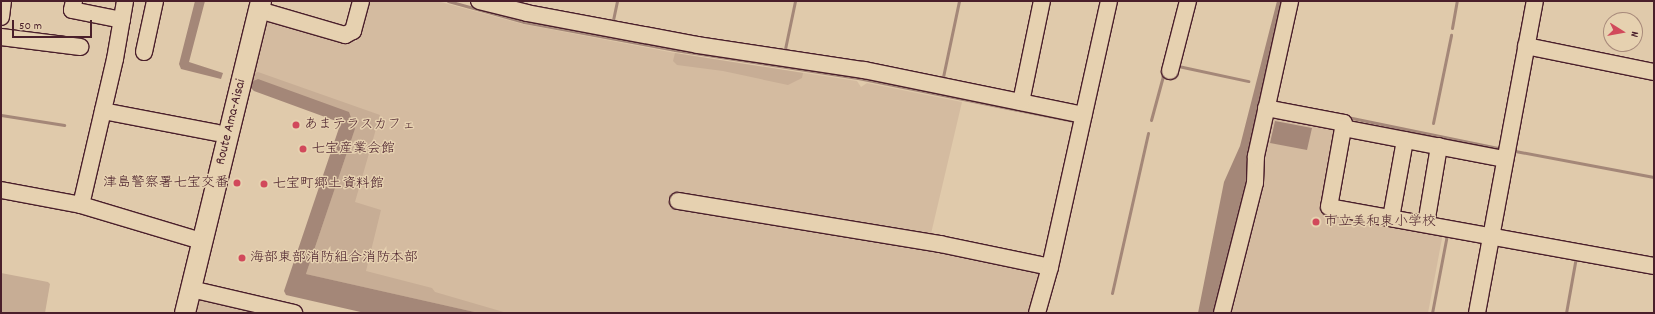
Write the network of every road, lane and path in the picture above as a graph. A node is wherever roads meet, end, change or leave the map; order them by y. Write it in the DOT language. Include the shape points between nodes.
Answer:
graph roads {
  1 [pos="3,1"];
  2 [pos="74,1"];
  3 [pos="125,1"];
  4 [pos="155,1"];
  5 [pos="361,1"];
  6 [pos="479,1"];
  7 [pos="1042,1"];
  8 [pos="1109,1"];
  9 [pos="1188,1"];
  10 [pos="1290,1"];
  11 [pos="1535,1"];
  12 [pos="256,4"];
  13 [pos="1,17"];
  14 [pos="122,20"];
  15 [pos="1,36"];
  16 [pos="1526,46"];
  17 [pos="80,47"];
  18 [pos="144,52"];
  19 [pos="1170,71"];
  20 [pos="1654,72"];
  21 [pos="1021,102"];
  22 [pos="1266,108"];
  23 [pos="103,111"];
  24 [pos="1083,115"];
  25 [pos="1343,128"];
  26 [pos="217,133"];
  27 [pos="1405,140"];
  28 [pos="1439,146"];
  29 [pos="1504,158"];
  30 [pos="1,190"];
  31 [pos="678,201"];
  32 [pos="81,205"];
  33 [pos="1391,218"];
  34 [pos="1426,224"];
  35 [pos="1491,235"];
  36 [pos="196,239"];
  37 [pos="1050,266"];
  38 [pos="1654,266"];
  39 [pos="191,290"];
  40 [pos="173,313"];
  41 [pos="185,313"];
  42 [pos="294,313"];
  43 [pos="1037,313"];
  44 [pos="1222,313"];
  45 [pos="1477,313"];
  1 -- 13 [label="street"];
  2 -- 14 [label="street" via="72,10"];
  3 -- 14 [label="street"];
  4 -- 18 [label="street"];
  5 -- 12 [label="street" via="353,31 345,35"];
  6 -- 21 [label="street" via="542,16 698,45 864,70"];
  7 -- 21 [label="street"];
  8 -- 24 [label="street"];
  9 -- 19 [label="street"];
  10 -- 22 [label="street"];
  11 -- 16 [label="street"];
  12 -- 26 [label="main road, Route Ama-Aisai"];
  12 -- 36 [label="main road, Route Ama-Aisai"];
  14 -- 23 [label="street"];
  15 -- 17 [label="street"];
  16 -- 20 [label="street"];
  16 -- 29 [label="street"];
  21 -- 24 [label="street"];
  22 -- 25 [label="street" via="1344,123"];
  22 -- 44 [label="street" via="1256,156 1255,183"];
  23 -- 26 [label="street"];
  23 -- 32 [label="street"];
  24 -- 37 [label="street"];
  25 -- 27 [label="street"];
  25 -- 33 [label="street" via="1329,207"];
  26 -- 36 [label="main road, Route Ama-Aisai"];
  27 -- 28 [label="street"];
  27 -- 33 [label="street"];
  28 -- 29 [label="street"];
  28 -- 34 [label="street"];
  29 -- 35 [label="street"];
  30 -- 32 [label="street"];
  31 -- 37 [label="street" via="940,244"];
  32 -- 36 [label="street"];
  33 -- 34 [label="street"];
  34 -- 35 [label="street"];
  35 -- 38 [label="street"];
  35 -- 45 [label="street"];
  36 -- 39 [label="main road, Route Ama-Aisai"];
  36 -- 40 [label="main road, Route Ama-Aisai"];
  37 -- 43 [label="street"];
  39 -- 41 [label="main road, Route Ama-Aisai"];
  39 -- 42 [label="street"];
}
